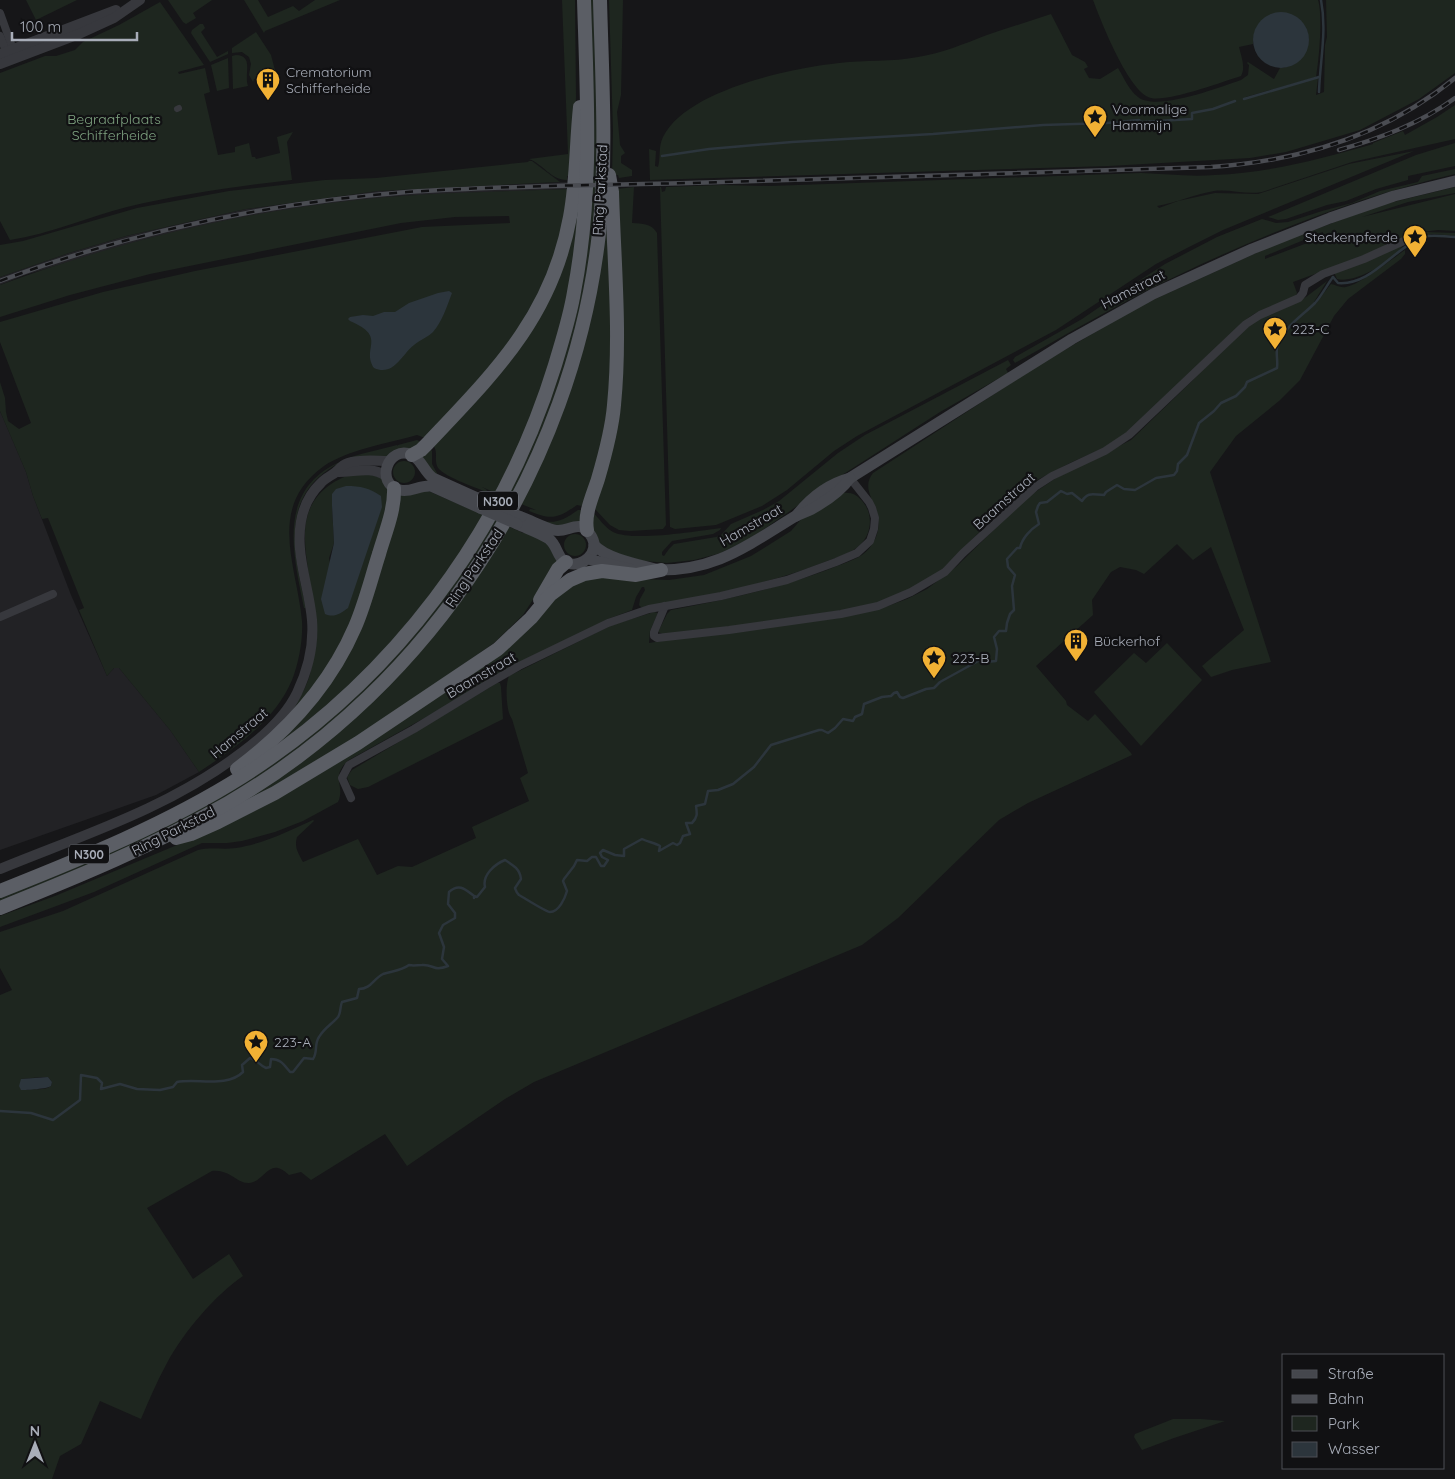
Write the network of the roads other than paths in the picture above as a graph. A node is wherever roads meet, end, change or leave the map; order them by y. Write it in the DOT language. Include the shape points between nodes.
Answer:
graph roads {
  1 [pos="584,0"];
  2 [pos="600,0"];
  3 [pos="136,3"];
  4 [pos="0,13"];
  5 [pos="0,36"];
  6 [pos="8,53"];
  7 [pos="586,59"];
  8 [pos="0,64"];
  9 [pos="603,124"];
  10 [pos="1455,181"];
  11 [pos="1406,240"];
  12 [pos="412,455"];
  13 [pos="389,461"];
  14 [pos="336,472"];
  15 [pos="386,476"];
  16 [pos="850,478"];
  17 [pos="394,488"];
  18 [pos="482,505"];
  19 [pos="519,521"];
  20 [pos="587,530"];
  21 [pos="594,545"];
  22 [pos="588,559"];
  23 [pos="566,562"];
  24 [pos="661,570"];
  25 [pos="53,594"];
  26 [pos="665,606"];
  27 [pos="0,617"];
  28 [pos="531,618"];
  29 [pos="351,798"];
  30 [pos="176,814"];
  31 [pos="144,846"];
  32 [pos="0,869"];
  33 [pos="0,891"];
  34 [pos="0,908"];
  1 -- 7 [label="highway, Ring Parkstad / N300"];
  2 -- 9 [label="highway, Ring Parkstad / N300"];
  3 -- 6 [label="street"];
  4 -- 6 [label="street"];
  5 -- 6 [label="street"];
  6 -- 8 [label="street"];
  7 -- 12 [label="highway, N300" via="571,210 550,284 529,326 506,358 428,443"];
  7 -- 30 [label="highway, Ring Parkstad / N300" via="587,188 574,293 546,396 523,452 490,517 472,548 420,619 343,700 256,766"];
  9 -- 20 [label="highway, N300" via="612,192 616,377 612,424 588,509"];
  9 -- 31 [label="highway, Ring Parkstad / N300" via="599,233 583,328 546,440 507,518 478,566 428,632 386,680 320,740 229,802"];
  10 -- 16 [label="main road, Hamstraat" via="1394,196 1330,218 1153,294 1072,339"];
  11 -- 26 [label="street, Baamstraat" via="1323,274 1305,286 1299,298 1254,318 1129,435 1106,452 1035,487 945,572 911,592 878,606 833,615 657,638 654,632"];
  12 -- 13 [label="main road, Hamstraat" via="400,454"];
  12 -- 18 [label="main road" via="427,474"];
  13 -- 14 [label="street, Hamstraat" via="352,462"];
  13 -- 15 [label="main road"];
  14 -- 15 [label="street" via="373,470"];
  14 -- 32 [label="street, Hamstraat" via="312,492 302,518 299,541 312,620 311,649 294,700 277,722 229,763 172,798"];
  15 -- 17 [label="main road"];
  16 -- 24 [label="main road, Hamstraat" via="808,501 796,516 734,554 702,566"];
  16 -- 26 [label="street, Baamstraat" via="869,502 875,518 870,541 857,553 787,580"];
  17 -- 18 [label="main road" via="406,491 423,485 431,486"];
  17 -- 30 [label="highway, N300" via="388,524 361,611 341,655 319,690 272,742"];
  18 -- 19 [label="main road, bridge"];
  19 -- 20 [label="main road" via="554,530 577,526"];
  19 -- 23 [label="main road" via="551,540 560,558"];
  20 -- 21 [label="main road"];
  21 -- 22 [label="main road"];
  21 -- 24 [label="main road, Hamstraat" via="618,558"];
  22 -- 23 [label="main road, Hamstraat" via="576,564"];
  22 -- 24 [label="main road, Hamstraat" via="631,569"];
  23 -- 28 [label="highway, N300" via="552,578"];
  24 -- 28 [label="highway, N300" via="636,575 602,571 576,577 550,595"];
  25 -- 27 [label="street"];
  26 -- 29 [label="street, Baamstraat" via="608,623 519,666 349,766 342,778"];
  28 -- 31 [label="highway, N300" via="498,649 319,768 218,822 191,834"];
  30 -- 33 [label="highway, Ring Parkstad / N300" via="84,857"];
  31 -- 34 [label="highway, Ring Parkstad / N300"];
}
